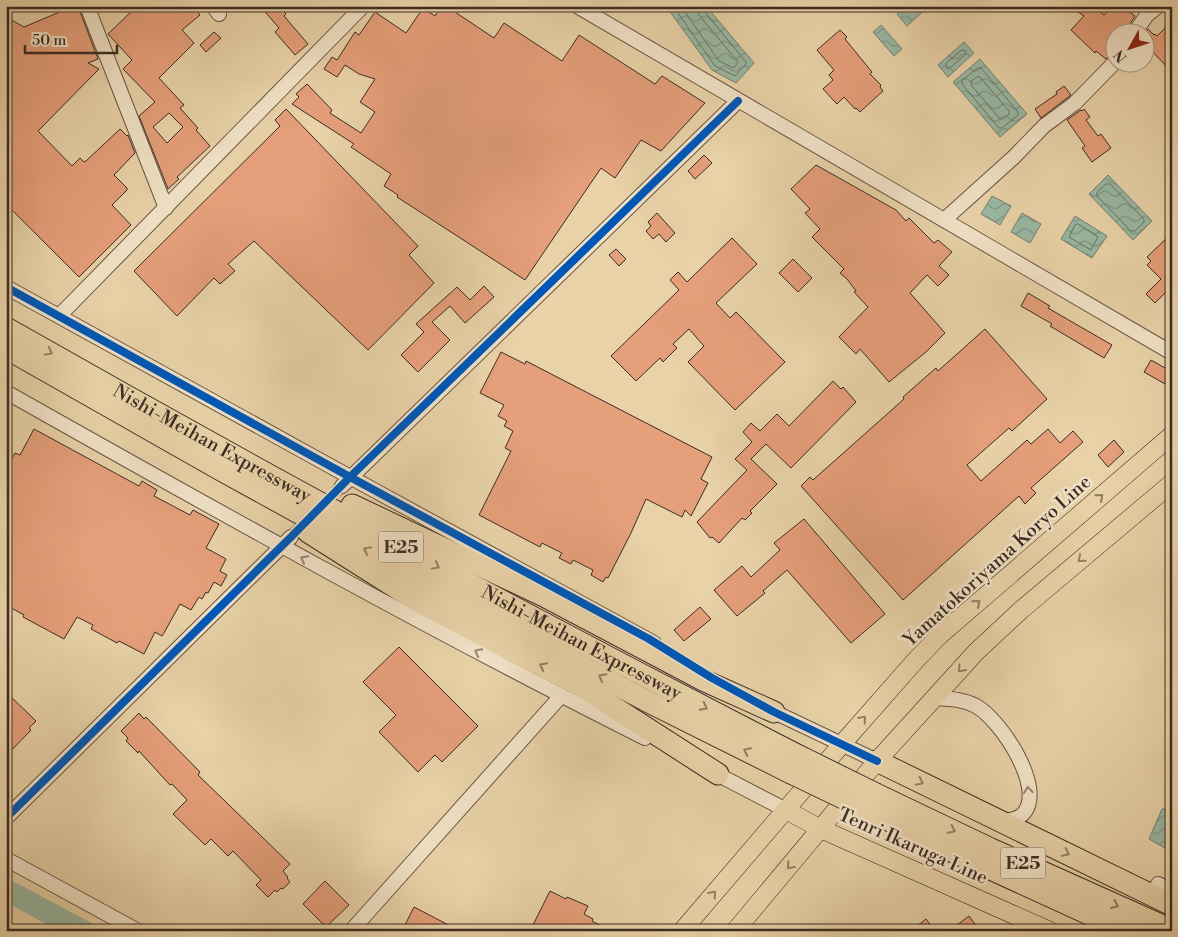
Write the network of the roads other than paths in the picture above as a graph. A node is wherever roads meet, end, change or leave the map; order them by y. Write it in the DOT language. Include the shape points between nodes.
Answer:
graph roads {
  1 [pos="87,6"];
  2 [pos="363,6"];
  3 [pos="577,6"];
  4 [pos="1158,6"];
  5 [pos="1142,11"];
  6 [pos="1106,71"];
  7 [pos="738,101"];
  8 [pos="166,208"];
  9 [pos="944,220"];
  10 [pos="6,287"];
  11 [pos="60,316"];
  12 [pos="6,328"];
  13 [pos="6,348"];
  14 [pos="1172,353"];
  15 [pos="41,368"];
  16 [pos="6,392"];
  17 [pos="197,435"];
  18 [pos="1172,435"];
  19 [pos="346,482"];
  20 [pos="1172,483"];
  21 [pos="286,542"];
  22 [pos="561,696"];
  23 [pos="934,698"];
  24 [pos="774,712"];
  25 [pos="842,744"];
  26 [pos="876,761"];
  27 [pos="796,765"];
  28 [pos="718,774"];
  29 [pos="871,801"];
  30 [pos="786,810"];
  31 [pos="6,818"];
  32 [pos="1001,822"];
  33 [pos="821,828"];
  34 [pos="949,850"];
  35 [pos="6,859"];
  36 [pos="1158,884"];
  37 [pos="1172,891"];
  38 [pos="1172,905"];
  39 [pos="1172,930"];
  40 [pos="138,931"];
  41 [pos="350,931"];
  42 [pos="682,931"];
  43 [pos="735,931"];
  44 [pos="1050,931"];
  45 [pos="1106,931"];
  46 [pos="1126,931"];
  1 -- 8 [label="street"];
  2 -- 8 [label="street"];
  3 -- 7 [label="street"];
  4 -- 5 [label="street"];
  6 -- 9 [label="street"];
  7 -- 9 [label="street"];
  7 -- 19 [label="street"];
  8 -- 11 [label="street"];
  9 -- 14 [label="street"];
  10 -- 11 [label="street"];
  11 -- 19 [label="street"];
  12 -- 17 [label="highway, Nishi-Meihan Expressway / E25, one-way"];
  13 -- 15 [label="highway, Nishi-Meihan Expressway / E25"];
  27 -- 15 [label="highway, Nishi-Meihan Expressway / E25, one-way" via="646,700 446,594"];
  28 -- 15 [label="highway, one-way" via="581,686 417,600"];
  16 -- 21 [label="street"];
  17 -- 24 [label="highway" via="470,560 706,682"];
  17 -- 27 [label="highway, Nishi-Meihan Expressway / E25, one-way" via="647,678"];
  25 -- 18 [label="main road, Yamatokoriyama Koryo Line, one-way" via="940,635"];
  19 -- 24 [label="street" via="640,634"];
  20 -- 23 [label="main road, one-way" via="1021,610"];
  22 -- 21 [label="street, one-way"];
  21 -- 31 [label="street"];
  22 -- 28 [label="street"];
  22 -- 41 [label="street"];
  23 -- 26 [label="main road"];
  32 -- 23 [label="street, one-way" via="1014,820 1028,807 1030,796 1021,761 1002,730 977,706 961,700"];
  24 -- 25 [label="street"];
  25 -- 26 [label="street"];
  25 -- 30 [label="main road, Yamatokoriyama Koryo Line"];
  26 -- 32 [label="highway, one-way"];
  26 -- 33 [label="main road"];
  27 -- 29 [label="highway, Nishi-Meihan Expressway / E25, bridge"];
  28 -- 30 [label="street"];
  29 -- 34 [label="highway, Nishi-Meihan Expressway / E25"];
  29 -- 39 [label="highway, Nishi-Meihan Expressway / E25, one-way" via="991,849"];
  30 -- 33 [label="main road, Tenri Ikaruga Line"];
  42 -- 30 [label="main road, Yamatokoriyama Koryo Line, one-way"];
  32 -- 38 [label="highway, one-way"];
  33 -- 43 [label="main road, one-way"];
  33 -- 44 [label="main road, Tenri Ikaruga Line"];
  34 -- 45 [label="highway" via="1004,882"];
  34 -- 46 [label="highway, Nishi-Meihan Expressway / E25"];
  35 -- 40 [label="street"];
  36 -- 37 [label="street"];
}
